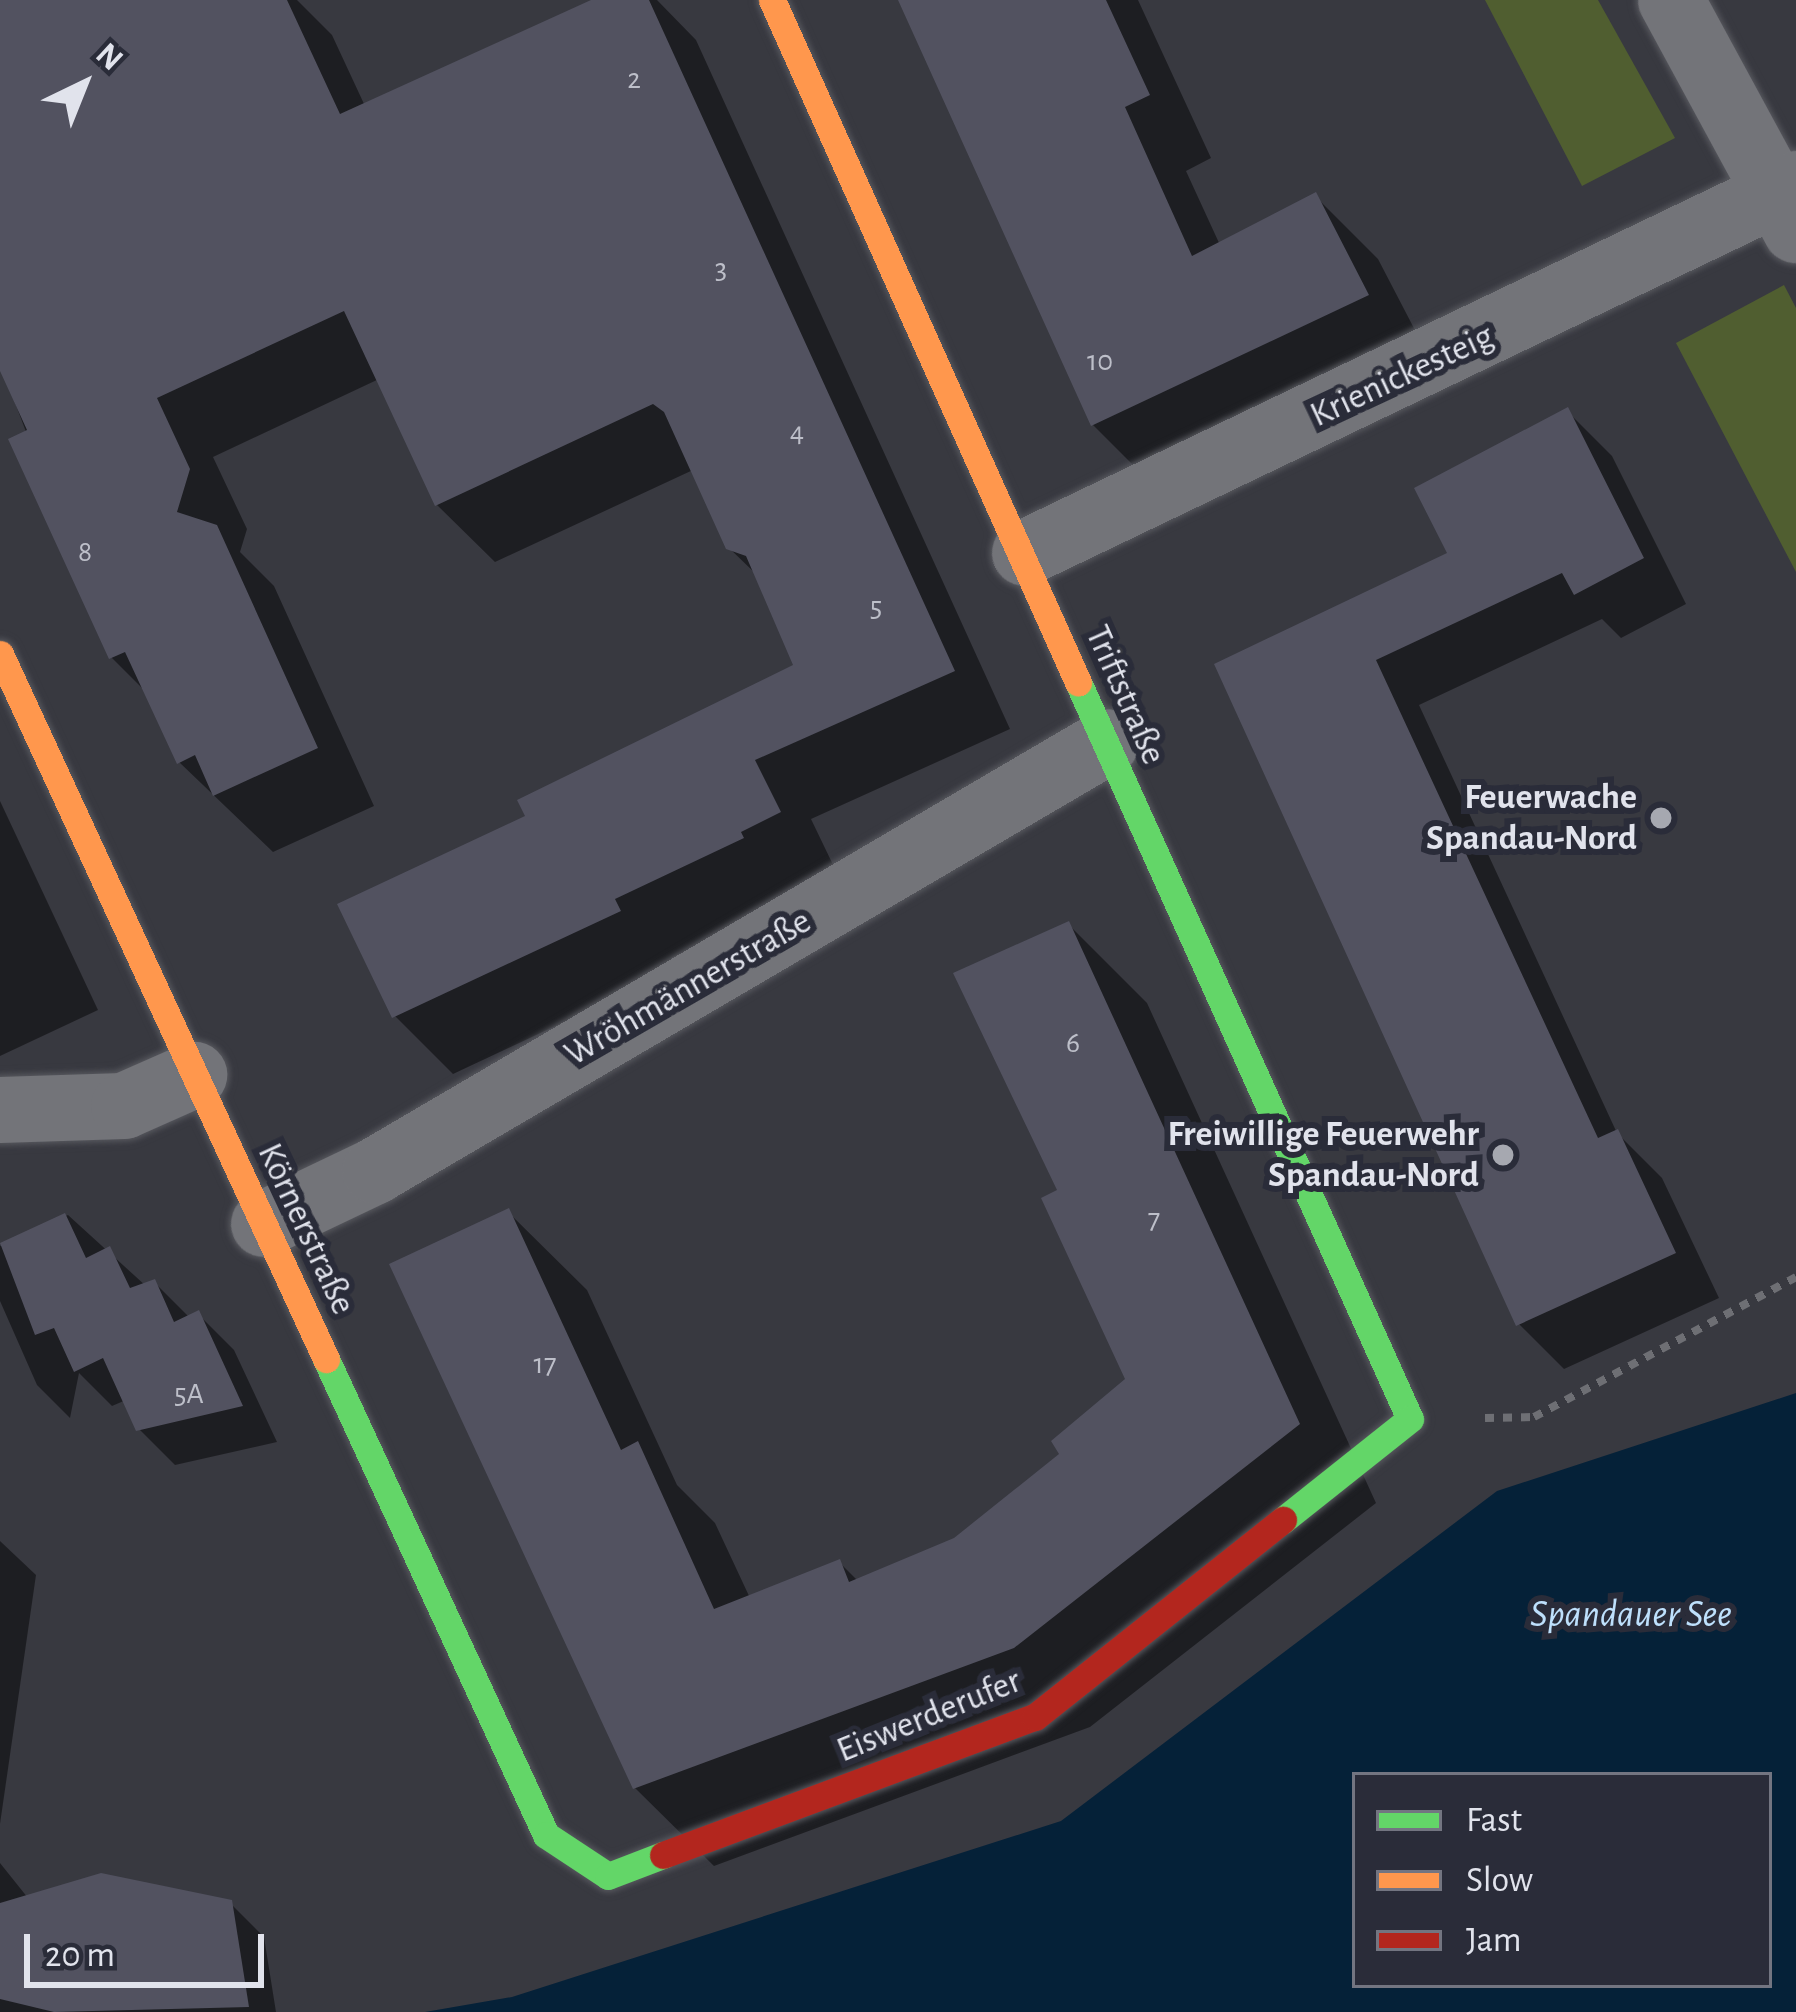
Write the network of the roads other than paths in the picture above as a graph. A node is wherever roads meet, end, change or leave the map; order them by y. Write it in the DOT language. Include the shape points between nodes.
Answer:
graph roads {
  1 [pos="772,0"];
  2 [pos="1671,0"];
  3 [pos="1790,203"];
  4 [pos="1025,553"];
  5 [pos="0,654"];
  6 [pos="1107,742"];
  7 [pos="194,1075"];
  8 [pos="0,1110"];
  9 [pos="264,1224"];
  10 [pos="1410,1420"];
  11 [pos="546,1834"];
  1 -- 4 [label="street, Triftstraße"];
  2 -- 3 [label="street"];
  3 -- 4 [label="street, Krienickesteig"];
  4 -- 6 [label="street, Triftstraße"];
  5 -- 7 [label="street, Körnerstraße"];
  6 -- 9 [label="street, Wröhmännerstraße" via="375,1171"];
  6 -- 10 [label="street, Triftstraße"];
  7 -- 8 [label="street" via="124,1106"];
  7 -- 9 [label="street, Körnerstraße"];
  9 -- 11 [label="street, Körnerstraße"];
  10 -- 11 [label="street, Eiswerderufer" via="1035,1717 608,1876"];
}
